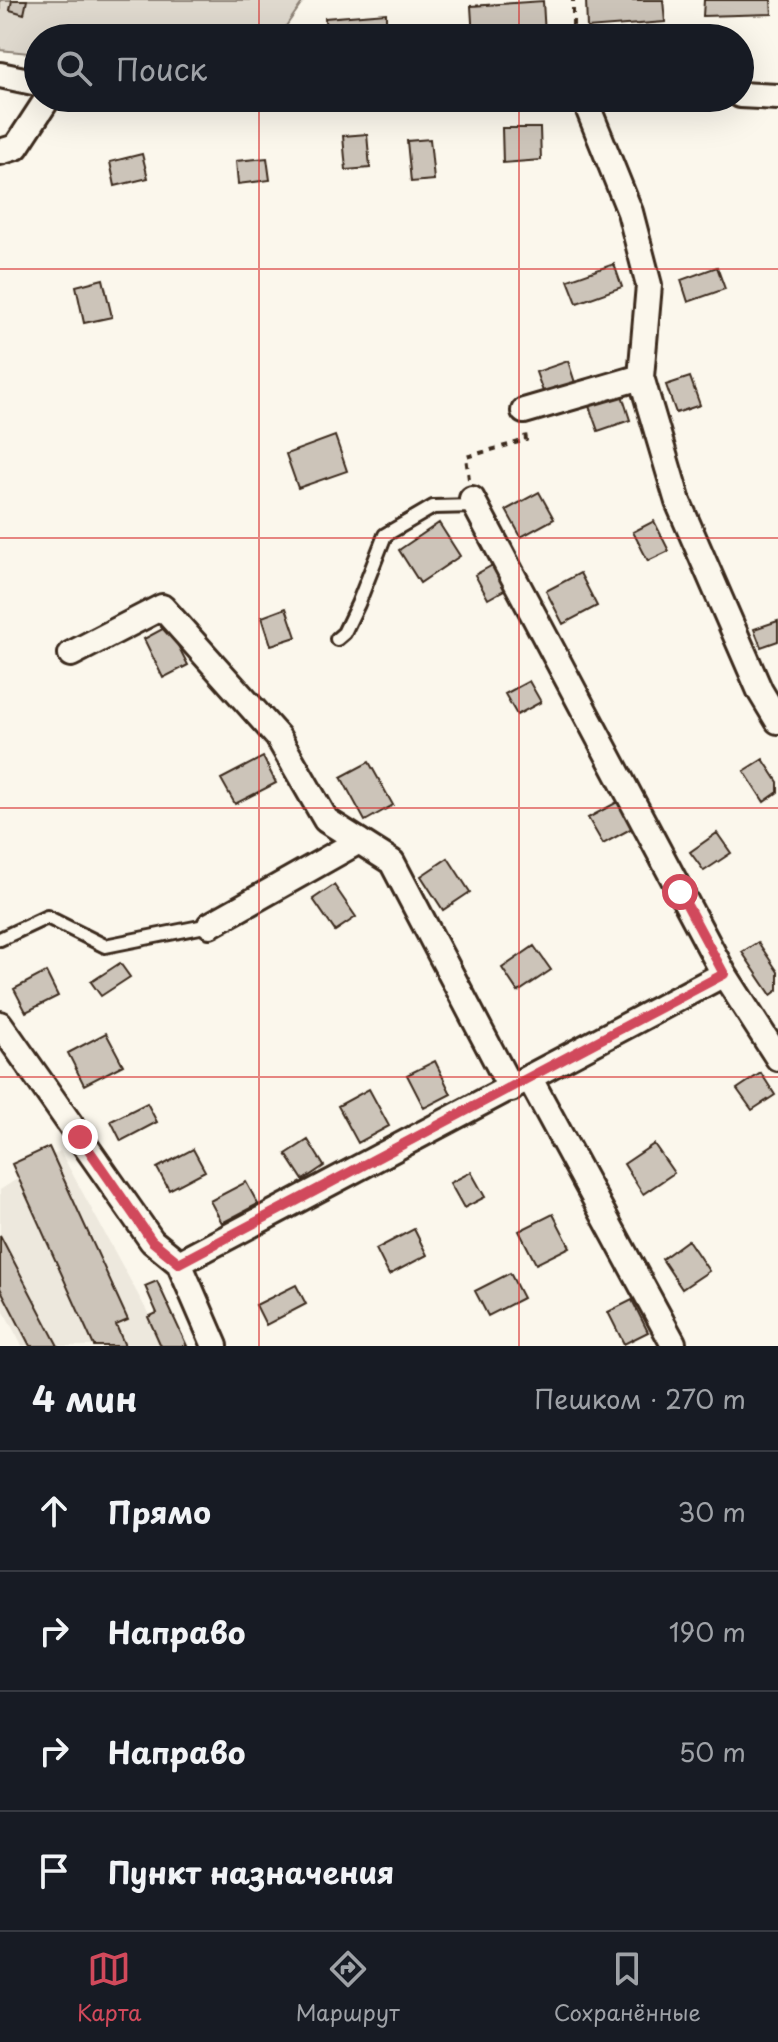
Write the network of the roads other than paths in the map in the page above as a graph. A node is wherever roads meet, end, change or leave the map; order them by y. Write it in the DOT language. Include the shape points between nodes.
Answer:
graph roads {
  1 [pos="0,75"];
  2 [pos="24,80"];
  3 [pos="754,96"];
  4 [pos="778,97"];
  5 [pos="39,112"];
  6 [pos="590,112"];
  7 [pos="0,152"];
  8 [pos="641,377"];
  9 [pos="524,411"];
  10 [pos="474,502"];
  11 [pos="337,639"];
  12 [pos="71,654"];
  13 [pos="778,721"];
  14 [pos="359,841"];
  15 [pos="210,925"];
  16 [pos="0,939"];
  17 [pos="724,974"];
  18 [pos="0,1024"];
  19 [pos="778,1058"];
  20 [pos="521,1084"];
  21 [pos="179,1263"];
  22 [pos="673,1343"];
  23 [pos="215,1346"];
  1 -- 2 [label="street"];
  3 -- 4 [label="street"];
  5 -- 7 [label="street" via="16,147"];
  6 -- 8 [label="street" via="630,212 649,285"];
  8 -- 9 [label="street"];
  8 -- 13 [label="street" via="678,502"];
  10 -- 11 [label="lane" via="433,507 385,535 358,604"];
  10 -- 17 [label="street"];
  12 -- 14 [label="street" via="162,607 278,737 326,820"];
  14 -- 15 [label="street"];
  14 -- 20 [label="street" via="392,862"];
  15 -- 16 [label="lane" via="105,946 47,917"];
  17 -- 19 [label="street"];
  17 -- 20 [label="street"];
  18 -- 21 [label="street" via="152,1241"];
  20 -- 21 [label="street"];
  20 -- 22 [label="street"];
  21 -- 23 [label="street"];
}
